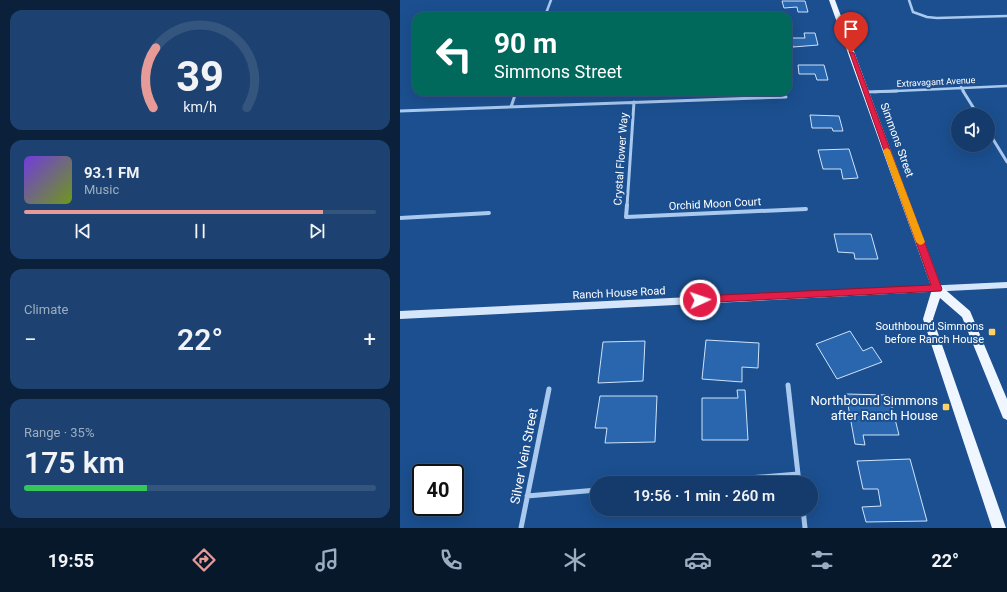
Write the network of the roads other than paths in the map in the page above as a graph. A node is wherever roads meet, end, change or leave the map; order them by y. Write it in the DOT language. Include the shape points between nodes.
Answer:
graph roads {
  1 [pos="551,0"];
  2 [pos="832,0"];
  3 [pos="909,0"];
  4 [pos="546,12"];
  5 [pos="1007,16"];
  6 [pos="1007,86"];
  7 [pos="961,87"];
  8 [pos="866,92"];
  9 [pos="515,96"];
  10 [pos="786,97"];
  11 [pos="634,102"];
  12 [pos="511,106"];
  13 [pos="974,108"];
  14 [pos="400,111"];
  15 [pos="995,142"];
  16 [pos="1007,162"];
  17 [pos="806,208"];
  18 [pos="489,213"];
  19 [pos="626,217"];
  20 [pos="400,218"];
  21 [pos="1007,285"];
  22 [pos="937,289"];
  23 [pos="400,315"];
  24 [pos="788,385"];
  25 [pos="549,389"];
  26 [pos="1007,414"];
  27 [pos="798,474"];
  28 [pos="773,476"];
  29 [pos="590,491"];
  30 [pos="527,496"];
  31 [pos="804,516"];
  32 [pos="521,528"];
  33 [pos="805,528"];
  34 [pos="999,528"];
  1 -- 4 [label="street"];
  2 -- 8 [label="main road, Simmons Street"];
  3 -- 5 [label="street" via="913,12 937,18"];
  6 -- 7 [label="street, Extravagant Avenue"];
  7 -- 8 [label="street, Extravagant Avenue"];
  7 -- 13 [label="street"];
  8 -- 22 [label="main road, Simmons Street"];
  9 -- 12 [label="street"];
  10 -- 11 [label="street"];
  11 -- 12 [label="street"];
  11 -- 19 [label="street, Crystal Flower Way"];
  12 -- 14 [label="street"];
  15 -- 16 [label="street"];
  17 -- 19 [label="street, Orchid Moon Court"];
  18 -- 20 [label="street"];
  21 -- 22 [label="street, Ranch House Road"];
  22 -- 23 [label="street, Ranch House Road"];
  22 -- 26 [label="main road, Simmons Street" via="966,314"];
  22 -- 34 [label="main road" via="928,319"];
  24 -- 27 [label="street"];
  25 -- 30 [label="street, Silver Vein Street"];
  27 -- 28 [label="street"];
  29 -- 30 [label="street"];
  30 -- 32 [label="street, Silver Vein Street"];
  31 -- 33 [label="street"];
}
